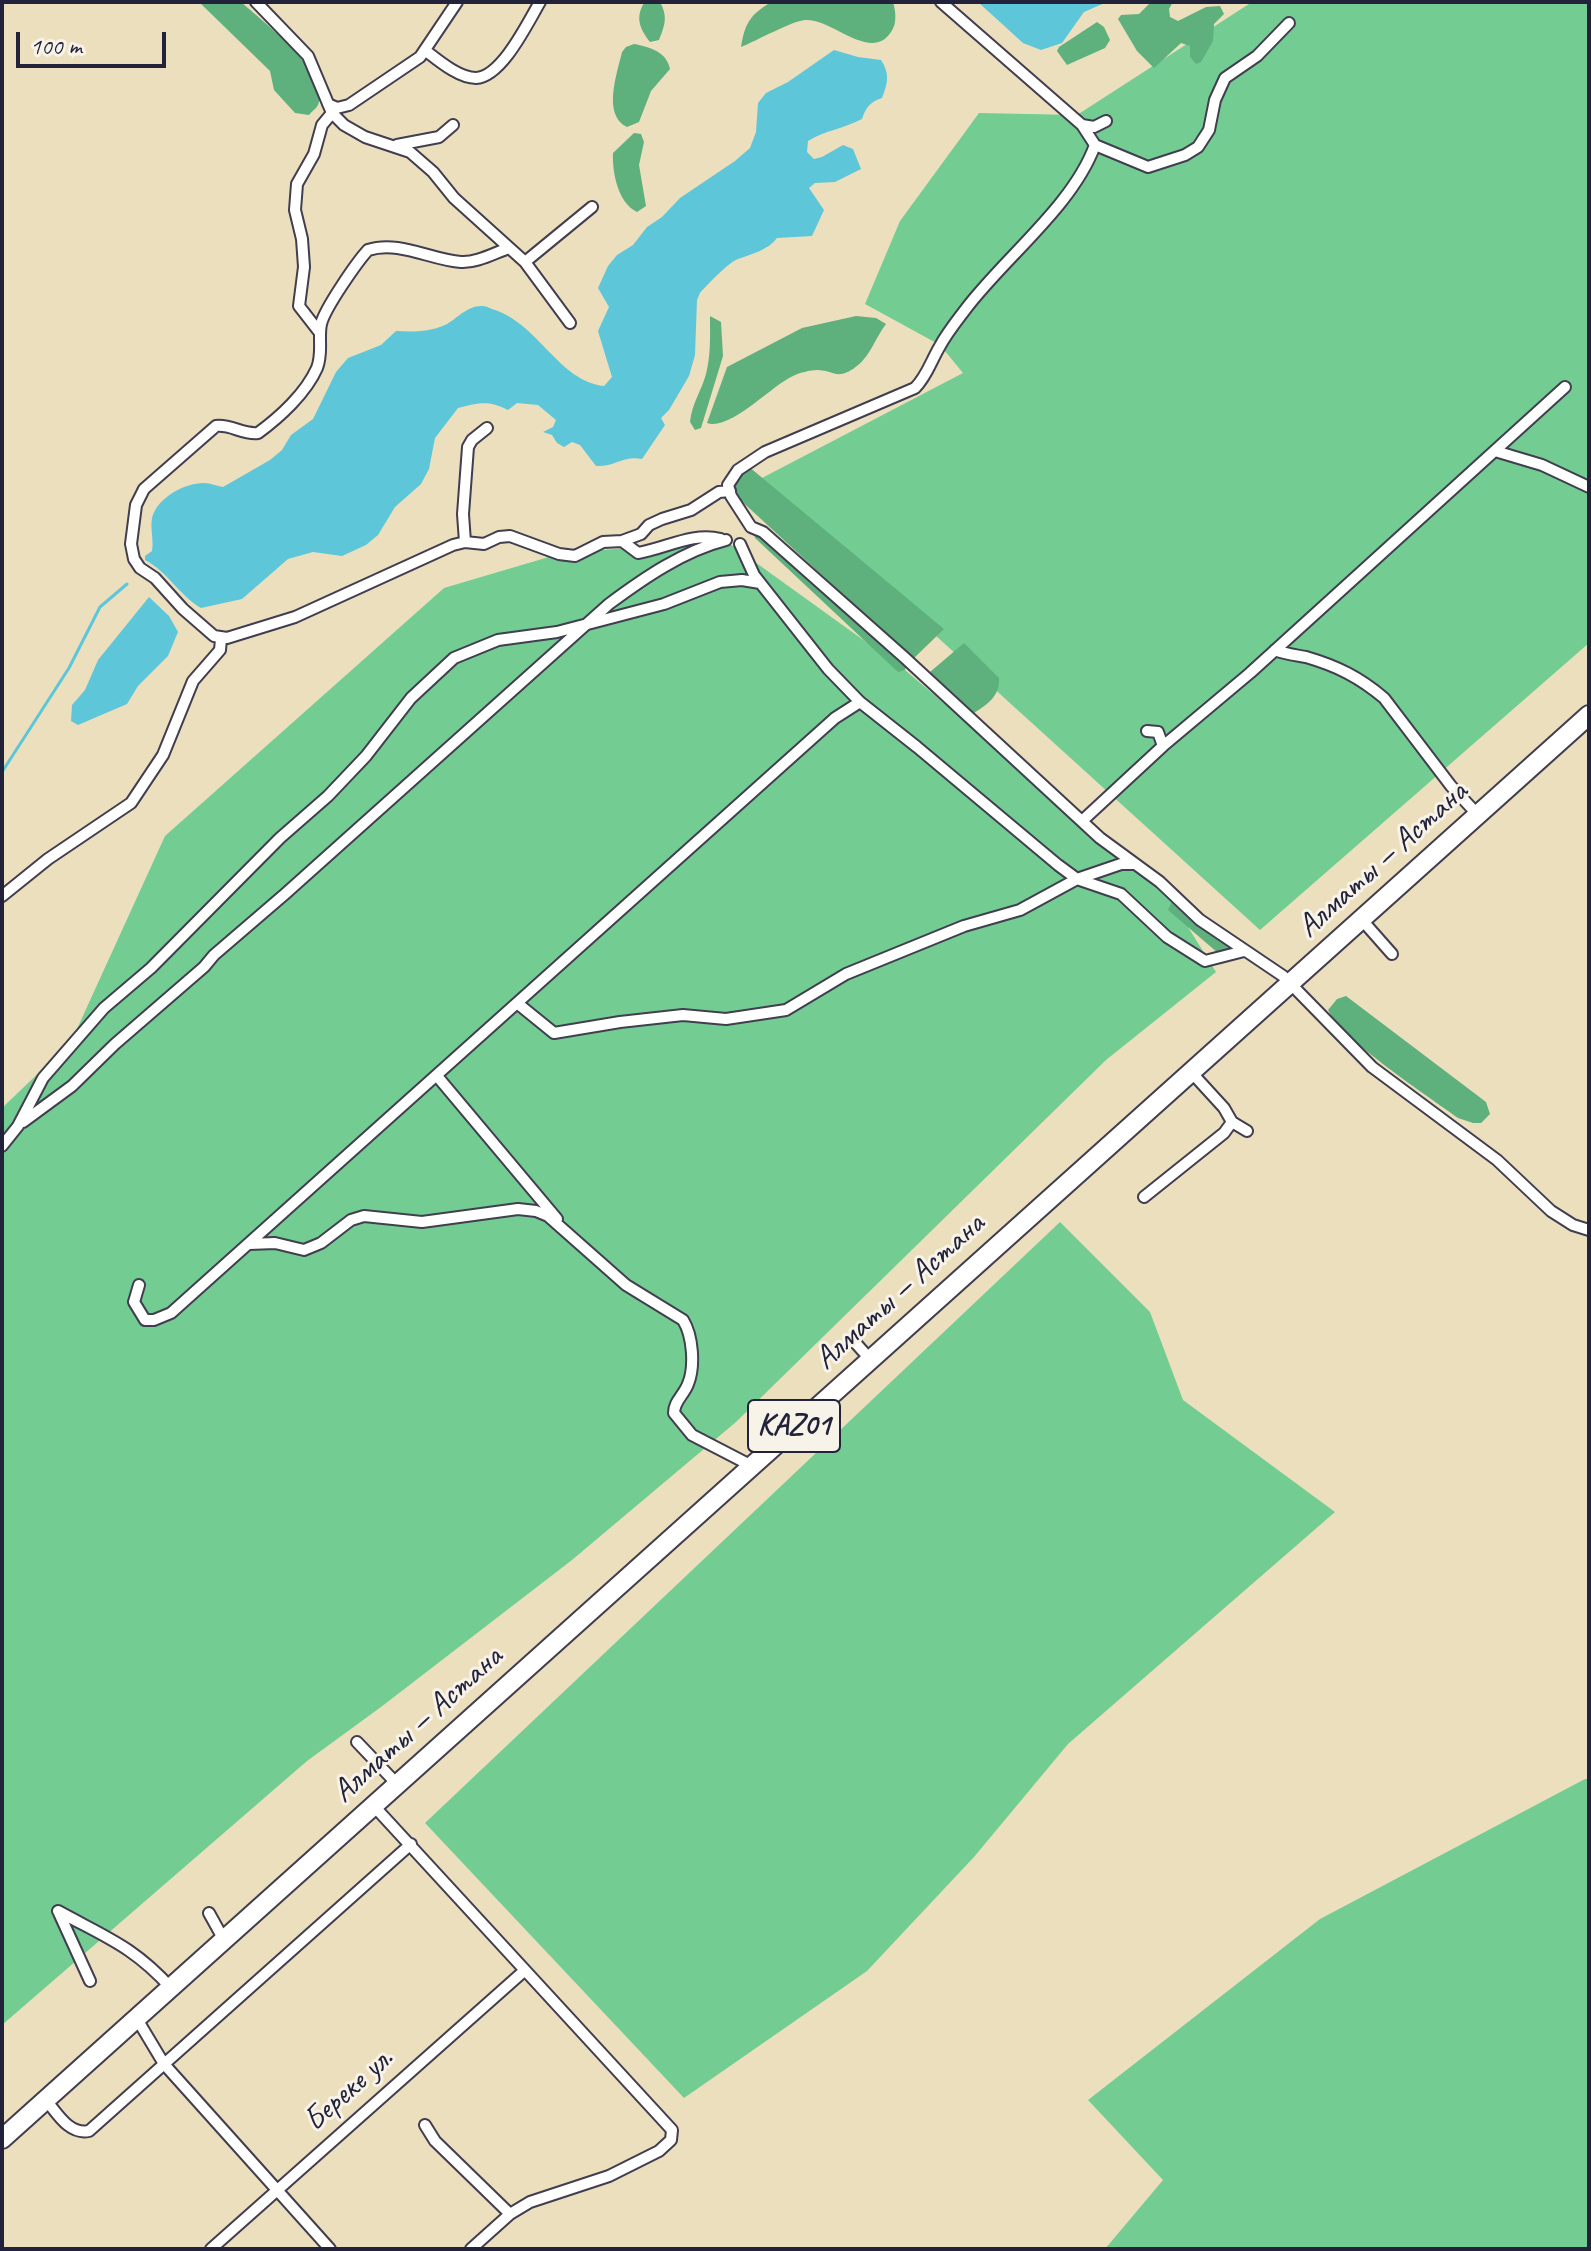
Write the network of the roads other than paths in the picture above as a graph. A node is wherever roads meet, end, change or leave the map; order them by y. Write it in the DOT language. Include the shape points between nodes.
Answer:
graph roads {
  1 [pos="256,2"];
  2 [pos="457,2"];
  3 [pos="540,2"];
  4 [pos="941,2"];
  5 [pos="1289,23"];
  6 [pos="426,51"];
  7 [pos="330,108"];
  8 [pos="1106,121"];
  9 [pos="453,125"];
  10 [pos="1082,125"];
  11 [pos="1095,145"];
  12 [pos="394,146"];
  13 [pos="592,207"];
  14 [pos="509,248"];
  15 [pos="525,262"];
  16 [pos="570,323"];
  17 [pos="319,325"];
  18 [pos="1565,387"];
  19 [pos="487,428"];
  20 [pos="1495,451"];
  21 [pos="1589,487"];
  22 [pos="730,491"];
  23 [pos="751,527"];
  24 [pos="726,540"];
  25 [pos="622,541"];
  26 [pos="465,542"];
  27 [pos="740,544"];
  28 [pos="760,583"];
  29 [pos="584,627"];
  30 [pos="221,639"];
  31 [pos="1275,650"];
  32 [pos="860,702"];
  33 [pos="1589,715"];
  34 [pos="1147,731"];
  35 [pos="1163,746"];
  36 [pos="1478,815"];
  37 [pos="1082,821"];
  38 [pos="1134,864"];
  39 [pos="1077,879"];
  40 [pos="2,896"];
  41 [pos="1362,920"];
  42 [pos="1244,951"];
  43 [pos="1392,954"];
  44 [pos="1291,984"];
  45 [pos="517,1003"];
  46 [pos="1192,1073"];
  47 [pos="437,1076"];
  48 [pos="1232,1122"];
  49 [pos="18,1126"];
  50 [pos="1247,1131"];
  51 [pos="2,1146"];
  52 [pos="1144,1197"];
  53 [pos="560,1224"];
  54 [pos="1589,1230"];
  55 [pos="249,1244"];
  56 [pos="139,1285"];
  57 [pos="852,1339"];
  58 [pos="869,1358"];
  59 [pos="750,1465"];
  60 [pos="357,1742"];
  61 [pos="397,1784"];
  62 [pos="373,1805"];
  63 [pos="411,1844"];
  64 [pos="209,1913"];
  65 [pos="224,1940"];
  66 [pos="524,1971"];
  67 [pos="90,1981"];
  68 [pos="171,1988"];
  69 [pos="137,2019"];
  70 [pos="164,2064"];
  71 [pos="46,2100"];
  72 [pos="425,2125"];
  73 [pos="3,2136"];
  74 [pos="277,2191"];
  75 [pos="510,2214"];
  76 [pos="211,2249"];
  77 [pos="330,2249"];
  78 [pos="471,2249"];
  1 -- 7 [label="street" via="308,56"];
  2 -- 6 [label="street"];
  3 -- 6 [label="street" via="512,49 489,74 463,75"];
  4 -- 10 [label="street"];
  5 -- 11 [label="street" via="1257,56 1225,78 1209,130 1198,147 1148,167"];
  6 -- 7 [label="street" via="349,105"];
  7 -- 12 [label="street" via="344,125"];
  7 -- 17 [label="street" via="297,184 295,205 304,254 299,306"];
  8 -- 10 [label="street"];
  9 -- 12 [label="street" via="439,137"];
  10 -- 11 [label="street"];
  11 -- 22 [label="street" via="1073,187 968,306 915,388 765,452 733,475"];
  12 -- 14 [label="street" via="433,172"];
  13 -- 15 [label="street"];
  14 -- 15 [label="street"];
  14 -- 17 [label="street" via="466,263 381,247 368,250"];
  15 -- 16 [label="street"];
  17 -- 30 [label="street" via="316,370 277,418 258,433 216,426 138,499 131,544 137,564 198,624"];
  18 -- 20 [label="street"];
  19 -- 26 [label="street" via="468,447"];
  20 -- 21 [label="street"];
  20 -- 31 [label="street"];
  22 -- 23 [label="street"];
  22 -- 25 [label="street"];
  23 -- 27 [label="street"];
  23 -- 37 [label="street" via="856,614"];
  24 -- 25 [label="street" via="707,536 638,553"];
  24 -- 27 [label="street"];
  24 -- 29 [label="street" via="656,571"];
  25 -- 26 [label="street" via="603,542 575,556 510,536 484,544"];
  26 -- 30 [label="street" via="295,617"];
  27 -- 28 [label="street"];
  28 -- 29 [label="street" via="720,582"];
  28 -- 32 [label="street"];
  29 -- 49 [label="street" via="72,1086"];
  29 -- 49 [label="street" via="484,644 454,658 433,676 328,796 104,1008 43,1078"];
  30 -- 40 [label="street" via="220,650 193,681 163,755 131,803"];
  31 -- 35 [label="street"];
  31 -- 36 [label="street" via="1343,670 1372,688"];
  32 -- 39 [label="street"];
  32 -- 45 [label="street" via="835,718"];
  33 -- 36 [label="highway, Алматы — Астана / KАZ01"];
  34 -- 35 [label="street" via="1158,732"];
  35 -- 37 [label="street"];
  36 -- 41 [label="highway, Алматы — Астана / KАZ01"];
  37 -- 38 [label="street"];
  38 -- 39 [label="street"];
  38 -- 42 [label="street"];
  39 -- 42 [label="street" via="1121,894 1167,937 1205,961"];
  39 -- 45 [label="street" via="1020,910 964,926 846,974 786,1010 726,1019 683,1015 554,1033"];
  41 -- 43 [label="street"];
  41 -- 44 [label="highway, Алматы — Астана / KАZ01"];
  42 -- 44 [label="street"];
  44 -- 46 [label="highway, Алматы — Астана / KАZ01"];
  44 -- 54 [label="street" via="1372,1067 1497,1160 1551,1211"];
  45 -- 47 [label="street"];
  46 -- 48 [label="street"];
  46 -- 58 [label="highway, Алматы — Астана / KАZ01"];
  47 -- 53 [label="street"];
  47 -- 55 [label="street"];
  48 -- 50 [label="street"];
  48 -- 52 [label="street"];
  49 -- 51 [label="street"];
  53 -- 55 [label="street" via="536,1211 518,1209 422,1222 364,1216 304,1250"];
  53 -- 59 [label="street" via="611,1273 683,1320 691,1347 690,1381 674,1413 692,1435"];
  55 -- 56 [label="street" via="159,1319 145,1320 138,1311 134,1302"];
  57 -- 58 [label="street"];
  58 -- 59 [label="highway, Алматы — Астана / KАZ01"];
  59 -- 61 [label="highway, Алматы — Астана / KАZ01"];
  60 -- 61 [label="street"];
  61 -- 62 [label="highway, Алматы — Астана / KАZ01"];
  62 -- 63 [label="street"];
  62 -- 65 [label="highway, Алматы — Астана / KАZ01"];
  63 -- 66 [label="street"];
  63 -- 70 [label="street"];
  64 -- 65 [label="street"];
  65 -- 68 [label="highway, Алматы — Астана / KАZ01"];
  66 -- 74 [label="street, Береке ул."];
  66 -- 75 [label="street" via="670,2126 672,2135 659,2151 609,2176 530,2202"];
  67 -- 68 [label="street" via="58,1911 113,1938"];
  68 -- 69 [label="highway, Алматы — Астана / KАZ01"];
  69 -- 70 [label="street"];
  69 -- 71 [label="highway, Алматы — Астана / KАZ01"];
  70 -- 71 [label="street" via="89,2131 73,2130"];
  70 -- 74 [label="street"];
  71 -- 73 [label="highway, Алматы — Астана / KАZ01"];
  72 -- 75 [label="street"];
  74 -- 76 [label="street, Береке ул."];
  74 -- 77 [label="street"];
  75 -- 78 [label="street"];
}
